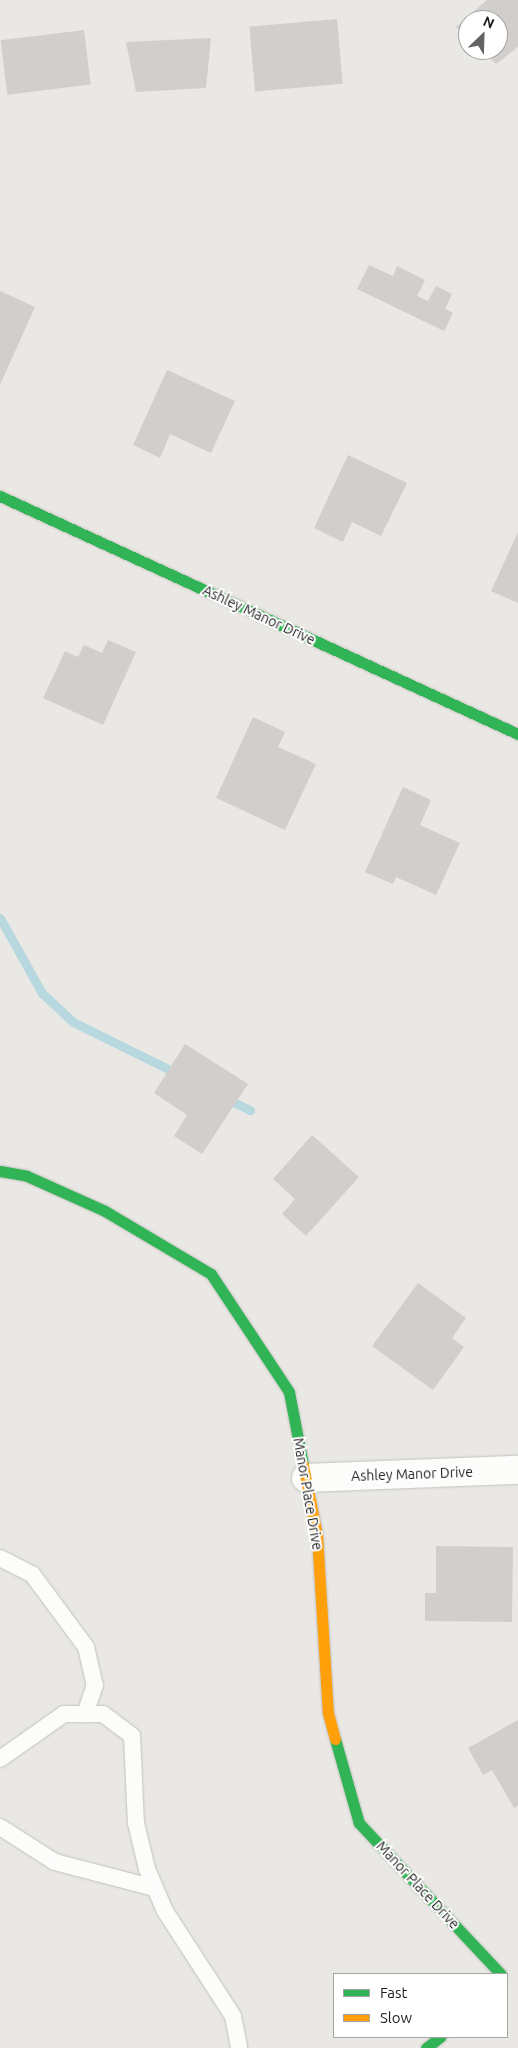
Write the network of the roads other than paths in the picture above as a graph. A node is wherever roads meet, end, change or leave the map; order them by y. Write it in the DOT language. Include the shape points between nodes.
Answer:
graph roads {
  1 [pos="0,496"];
  2 [pos="518,734"];
  3 [pos="0,1170"];
  4 [pos="518,1470"];
  5 [pos="306,1478"];
  6 [pos="0,1558"];
  7 [pos="85,1714"];
  8 [pos="0,1759"];
  9 [pos="0,1827"];
  10 [pos="155,1888"];
  11 [pos="500,1973"];
  12 [pos="439,2038"];
  13 [pos="239,2048"];
  14 [pos="426,2048"];
  1 -- 2 [label="street, Ashley Manor Drive"];
  3 -- 5 [label="street, Manor Place Drive" via="27,1176 105,1211 211,1274 289,1392"];
  4 -- 5 [label="street, Ashley Manor Drive"];
  5 -- 11 [label="street, Manor Place Drive" via="317,1535 328,1713 359,1823"];
  6 -- 7 [label="lane" via="32,1574 86,1647 95,1685"];
  7 -- 8 [label="lane" via="64,1714"];
  7 -- 10 [label="lane" via="102,1714 132,1736 136,1823"];
  9 -- 10 [label="lane" via="55,1862"];
  10 -- 13 [label="lane" via="232,2016"];
  12 -- 14 [label="street"];
}
